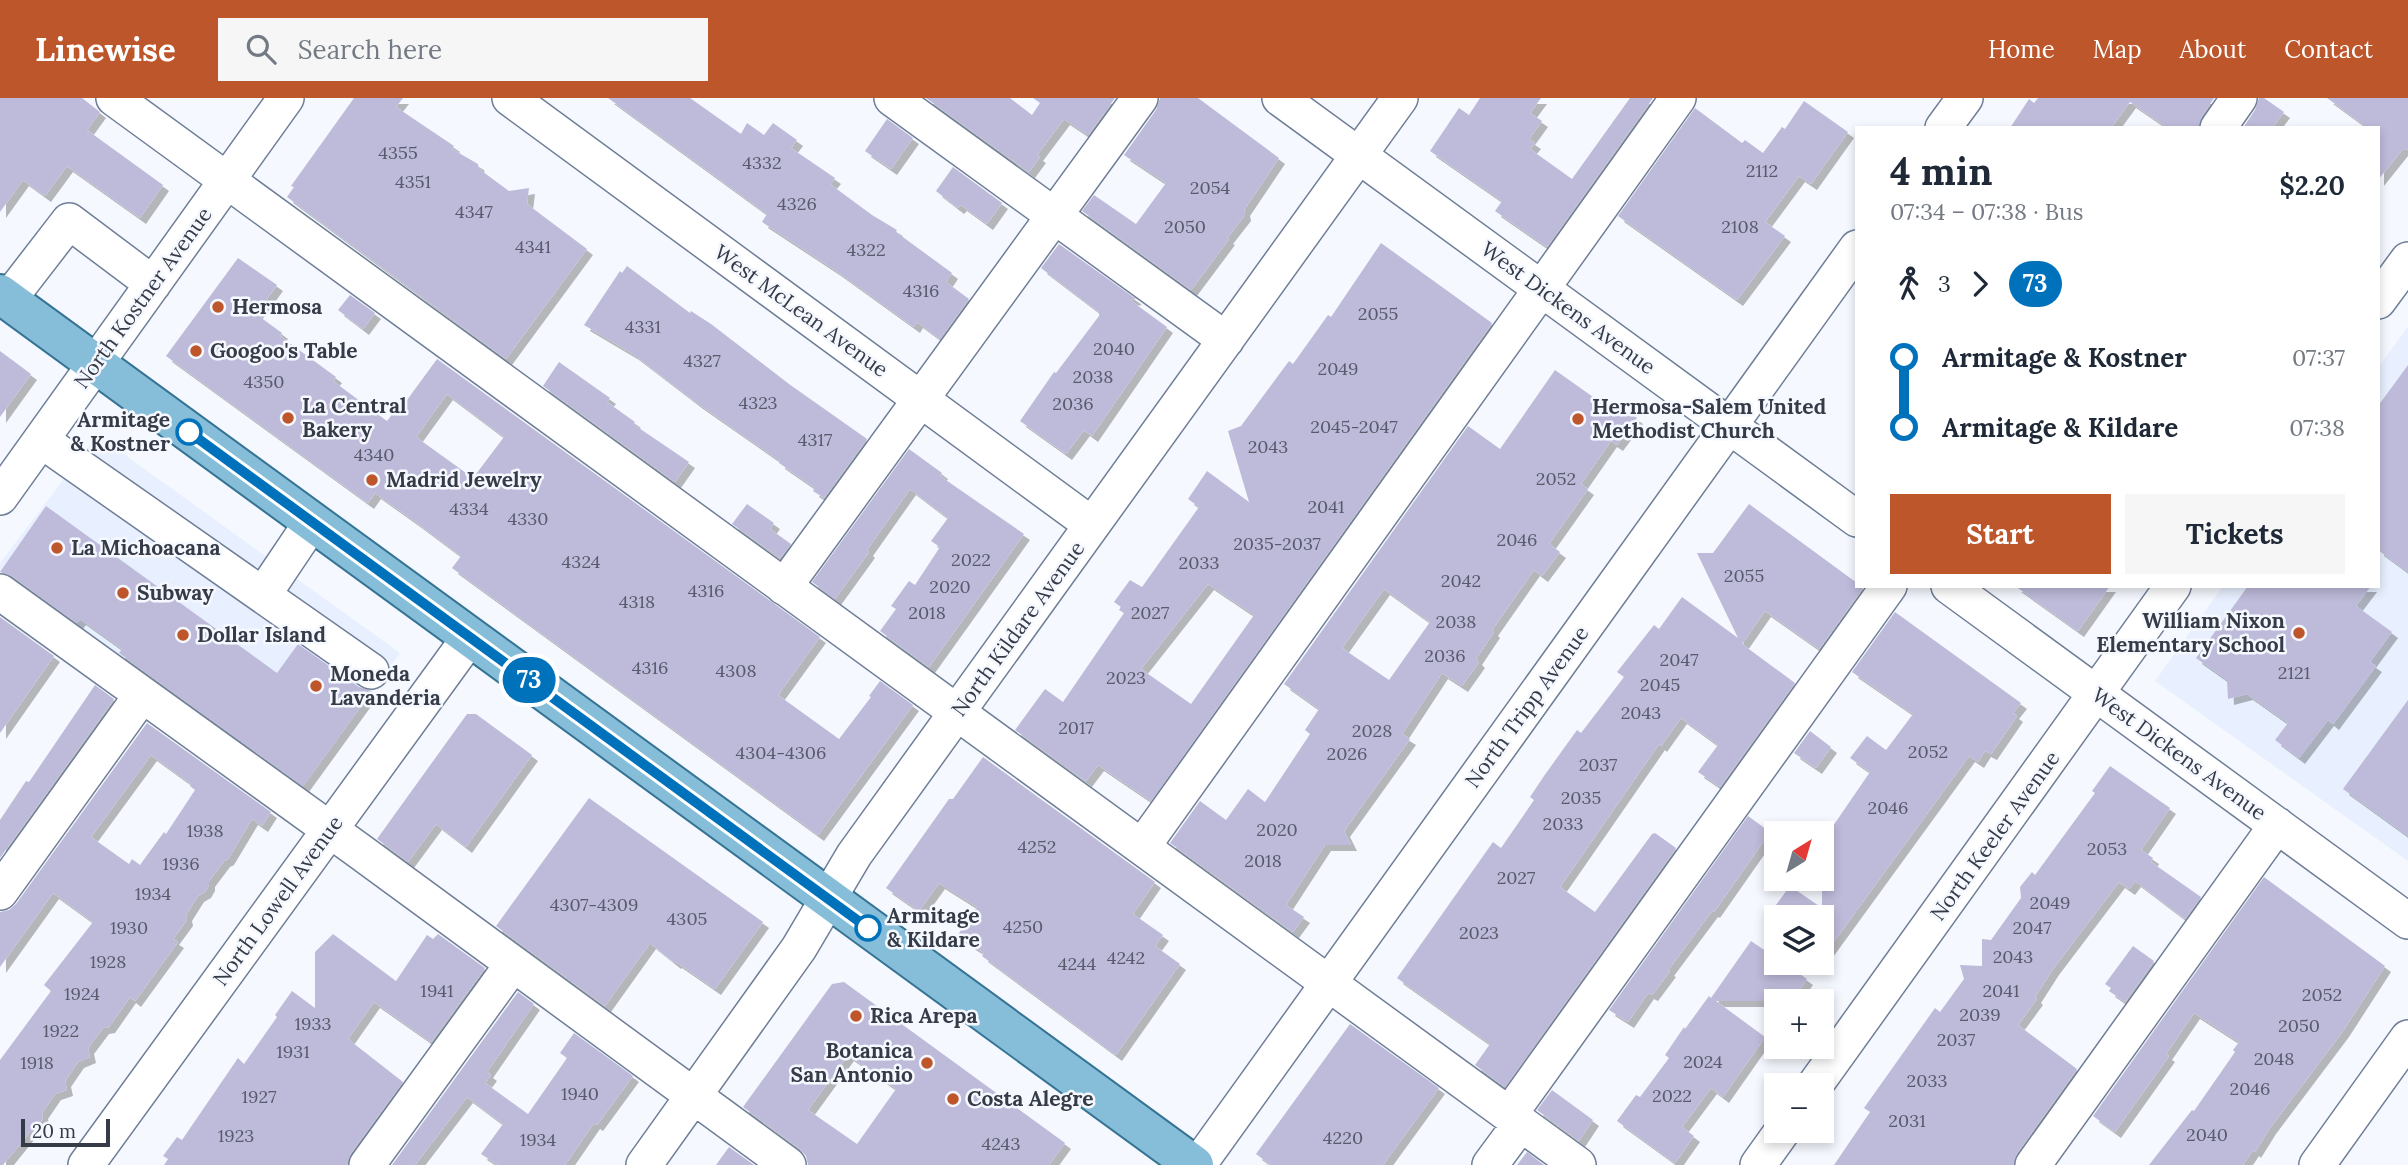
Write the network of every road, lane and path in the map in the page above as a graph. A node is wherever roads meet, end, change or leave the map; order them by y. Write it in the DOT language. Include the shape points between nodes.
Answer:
graph roads {
  1 [pos="114,98"];
  2 [pos="286,98"];
  3 [pos="510,98"];
  4 [pos="892,98"];
  5 [pos="1140,98"];
  6 [pos="1280,98"];
  7 [pos="1400,98"];
  8 [pos="1678,98"];
  9 [pos="1965,98"];
  10 [pos="2239,98"];
  11 [pos="1944,126"];
  12 [pos="2219,126"];
  13 [pos="1359,155"];
  14 [pos="227,181"];
  15 [pos="1054,216"];
  16 [pos="1855,251"];
  17 [pos="2408,260"];
  18 [pos="153,284"];
  19 [pos="1542,289"];
  20 [pos="4,298"];
  21 [pos="2380,298"];
  22 [pos="1226,340"];
  23 [pos="95,364"];
  24 [pos="921,399"];
  25 [pos="1729,426"];
  26 [pos="41,440"];
  27 [pos="0,497"];
  28 [pos="1855,518"];
  29 [pos="312,522"];
  30 [pos="1092,525"];
  31 [pos="785,586"];
  32 [pos="1888,588"];
  33 [pos="1952,588"];
  34 [pos="2173,588"];
  35 [pos="0,592"];
  36 [pos="262,595"];
  37 [pos="470,637"];
  38 [pos="371,671"];
  39 [pos="2096,694"];
  40 [pos="142,695"];
  41 [pos="957,713"];
  42 [pos="2277,825"];
  43 [pos="330,830"];
  44 [pos="1142,847"];
  45 [pos="0,892"];
  46 [pos="829,899"];
  47 [pos="2408,921"];
  48 [pos="513,964"];
  49 [pos="1329,983"];
  50 [pos="2408,1038"];
  51 [pos="1824,1073"];
  52 [pos="693,1096"];
  53 [pos="1515,1119"];
  54 [pos="1774,1143"];
  55 [pos="86,1165"];
  56 [pos="367,1165"];
  57 [pos="643,1165"];
  58 [pos="788,1165"];
  59 [pos="1196,1165"];
  60 [pos="1489,1165"];
  61 [pos="1578,1165"];
  62 [pos="1758,1165"];
  63 [pos="2033,1165"];
  64 [pos="2316,1165"];
  1 -- 14 [label="street"];
  2 -- 14 [label="street, North Kostner Avenue"];
  3 -- 24 [label="street, West McLean Avenue"];
  4 -- 15 [label="street"];
  5 -- 15 [label="street"];
  6 -- 13 [label="street, West Dickens Avenue"];
  7 -- 13 [label="street, North Kildare Avenue"];
  8 -- 19 [label="street"];
  9 -- 11 [label="street"];
  10 -- 12 [label="street"];
  13 -- 19 [label="street, West Dickens Avenue"];
  13 -- 22 [label="street, North Kildare Avenue"];
  14 -- 18 [label="street, North Kostner Avenue"];
  14 -- 31 [label="street"];
  15 -- 22 [label="street"];
  15 -- 24 [label="street"];
  16 -- 25 [label="street, North Tripp Avenue"];
  17 -- 21 [label="street"];
  18 -- 20 [label="street" via="68,221"];
  18 -- 23 [label="street, North Kostner Avenue"];
  19 -- 25 [label="street, West Dickens Avenue"];
  19 -- 44 [label="street"];
  20 -- 23 [label="main road"];
  22 -- 30 [label="street, North Kildare Avenue"];
  23 -- 26 [label="street, North Kostner Avenue"];
  23 -- 29 [label="main road"];
  24 -- 30 [label="street, West McLean Avenue"];
  24 -- 31 [label="street"];
  25 -- 28 [label="street, West Dickens Avenue"];
  25 -- 49 [label="street, North Tripp Avenue"];
  26 -- 27 [label="street, North Kostner Avenue"];
  26 -- 36 [label="street"];
  29 -- 36 [label="street"];
  29 -- 37 [label="main road"];
  30 -- 41 [label="street, North Kildare Avenue"];
  31 -- 41 [label="street"];
  32 -- 53 [label="street"];
  33 -- 39 [label="street, West Dickens Avenue"];
  34 -- 39 [label="street, North Keeler Avenue"];
  35 -- 40 [label="street"];
  36 -- 38 [label="street"];
  37 -- 43 [label="street, North Lowell Avenue"];
  37 -- 46 [label="main road"];
  39 -- 42 [label="street, West Dickens Avenue"];
  39 -- 51 [label="street, North Keeler Avenue"];
  40 -- 43 [label="street"];
  40 -- 45 [label="street"];
  41 -- 44 [label="street"];
  41 -- 46 [label="street, North Kildare Avenue" via="855,855"];
  42 -- 47 [label="street, West Dickens Avenue"];
  42 -- 63 [label="street"];
  43 -- 48 [label="street"];
  43 -- 55 [label="street, North Lowell Avenue"];
  44 -- 49 [label="street"];
  46 -- 52 [label="street, North Kildare Avenue"];
  46 -- 59 [label="main road"];
  48 -- 52 [label="street"];
  48 -- 56 [label="street"];
  49 -- 53 [label="street"];
  49 -- 59 [label="street, North Tripp Avenue"];
  50 -- 64 [label="street"];
  52 -- 57 [label="street, North Kildare Avenue"];
  52 -- 58 [label="street"];
  53 -- 60 [label="street"];
  53 -- 61 [label="street"];
  54 -- 62 [label="street"];
}
